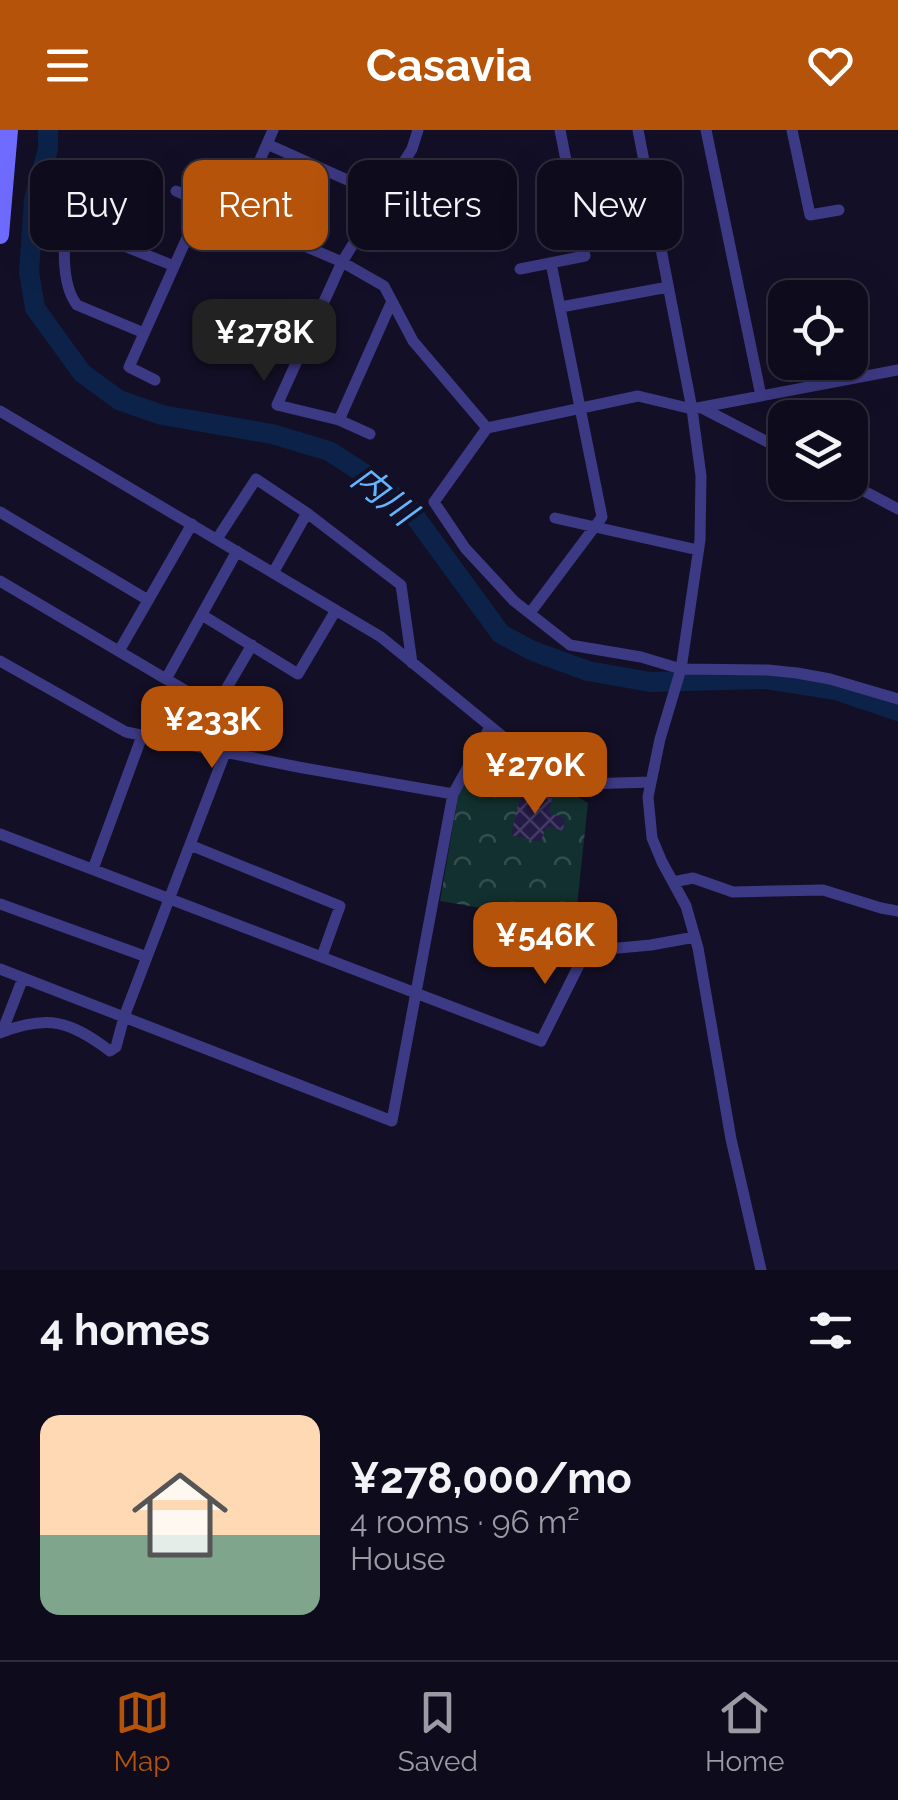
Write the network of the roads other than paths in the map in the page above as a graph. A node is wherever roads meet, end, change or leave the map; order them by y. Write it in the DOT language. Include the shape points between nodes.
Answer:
graph roads {
  1 [pos="9,130"];
  2 [pos="272,130"];
  3 [pos="418,130"];
  4 [pos="560,130"];
  5 [pos="638,130"];
  6 [pos="706,130"];
  7 [pos="796,131"];
  8 [pos="266,144"];
  9 [pos="259,160"];
  10 [pos="406,160"];
  11 [pos="4,162"];
  12 [pos="348,180"];
  13 [pos="176,191"];
  14 [pos="183,194"];
  15 [pos="840,210"];
  16 [pos="0,235"];
  17 [pos="183,245"];
  18 [pos="66,250"];
  19 [pos="134,250"];
  20 [pos="314,250"];
  21 [pos="349,250"];
  22 [pos="342,262"];
  23 [pos="552,263"];
  24 [pos="174,266"];
  25 [pos="520,269"];
  26 [pos="668,286"];
  27 [pos="392,301"];
  28 [pos="561,307"];
  29 [pos="144,333"];
  30 [pos="898,370"];
  31 [pos="155,380"];
  32 [pos="761,396"];
  33 [pos="580,408"];
  34 [pos="697,408"];
  35 [pos="0,411"];
  36 [pos="339,420"];
  37 [pos="487,428"];
  38 [pos="370,434"];
  39 [pos="768,443"];
  40 [pos="868,493"];
  41 [pos="898,509"];
  42 [pos="0,512"];
  43 [pos="307,513"];
  44 [pos="555,518"];
  45 [pos="192,524"];
  46 [pos="596,527"];
  47 [pos="217,539"];
  48 [pos="698,550"];
  49 [pos="237,551"];
  50 [pos="273,573"];
  51 [pos="0,580"];
  52 [pos="148,600"];
  53 [pos="336,610"];
  54 [pos="530,614"];
  55 [pos="202,615"];
  56 [pos="252,646"];
  57 [pos="119,651"];
  58 [pos="0,661"];
  59 [pos="412,663"];
  60 [pos="681,669"];
  61 [pos="166,679"];
  62 [pos="898,699"];
  63 [pos="490,727"];
  64 [pos="142,736"];
  65 [pos="224,753"];
  66 [pos="651,782"];
  67 [pos="453,794"];
  68 [pos="0,834"];
  69 [pos="190,844"];
  70 [pos="93,869"];
  71 [pos="673,882"];
  72 [pos="170,898"];
  73 [pos="0,904"];
  74 [pos="898,911"];
  75 [pos="695,938"];
  76 [pos="322,956"];
  77 [pos="147,957"];
  78 [pos="0,969"];
  79 [pos="23,978"];
  80 [pos="416,992"];
  81 [pos="124,1018"];
  82 [pos="1,1033"];
  83 [pos="760,1270"];
  1 -- 11 [label="main road"];
  2 -- 8 [label="street"];
  3 -- 10 [label="street"];
  4 -- 23 [label="street" via="585,256"];
  5 -- 26 [label="street"];
  6 -- 32 [label="street"];
  7 -- 15 [label="street" via="810,215"];
  8 -- 9 [label="street"];
  8 -- 12 [label="street"];
  11 -- 16 [label="main road"];
  13 -- 14 [label="street"];
  17 -- 24 [label="street"];
  18 -- 29 [label="street" via="66,278 76,304"];
  19 -- 24 [label="street"];
  20 -- 22 [label="street"];
  21 -- 22 [label="street"];
  22 -- 27 [label="street" via="384,286"];
  22 -- 36 [label="street" via="278,405"];
  23 -- 25 [label="street"];
  23 -- 28 [label="street"];
  24 -- 29 [label="street"];
  26 -- 28 [label="street"];
  26 -- 34 [label="street"];
  27 -- 36 [label="street"];
  27 -- 37 [label="street" via="413,340"];
  28 -- 33 [label="street"];
  29 -- 31 [label="street" via="129,367"];
  30 -- 32 [label="street"];
  32 -- 34 [label="street"];
  33 -- 34 [label="street" via="638,396"];
  33 -- 37 [label="street"];
  33 -- 46 [label="street" via="602,517"];
  34 -- 39 [label="street"];
  34 -- 48 [label="street"];
  35 -- 45 [label="street"];
  36 -- 38 [label="street"];
  37 -- 54 [label="street" via="434,502 465,548"];
  40 -- 41 [label="street"];
  42 -- 52 [label="street"];
  43 -- 47 [label="street" via="256,479"];
  43 -- 50 [label="street"];
  43 -- 59 [label="street" via="401,585"];
  44 -- 46 [label="street"];
  45 -- 47 [label="street"];
  45 -- 52 [label="street"];
  46 -- 48 [label="street"];
  46 -- 54 [label="street"];
  47 -- 49 [label="street"];
  48 -- 60 [label="street"];
  49 -- 50 [label="street"];
  49 -- 55 [label="street"];
  50 -- 53 [label="street"];
  51 -- 57 [label="street"];
  52 -- 57 [label="street"];
  53 -- 56 [label="street" via="298,674"];
  53 -- 59 [label="street"];
  54 -- 60 [label="street" via="570,644"];
  55 -- 56 [label="street"];
  55 -- 61 [label="street"];
  56 -- 61 [label="street" via="215,708"];
  57 -- 61 [label="street"];
  58 -- 64 [label="street"];
  59 -- 63 [label="street"];
  60 -- 62 [label="street" via="797,673"];
  60 -- 66 [label="street"];
  63 -- 66 [label="street" via="534,762 585,784"];
  63 -- 67 [label="street"];
  64 -- 65 [label="street"];
  64 -- 70 [label="street"];
  65 -- 67 [label="street"];
  65 -- 69 [label="street"];
  66 -- 71 [label="street" via="652,838"];
  67 -- 80 [label="street"];
  68 -- 70 [label="street"];
  69 -- 72 [label="street"];
  69 -- 76 [label="street" via="340,906"];
  70 -- 72 [label="street"];
  71 -- 74 [label="street" via="692,878 732,892 823,890"];
  71 -- 75 [label="street"];
  72 -- 76 [label="street"];
  72 -- 77 [label="street"];
  73 -- 77 [label="street"];
  75 -- 80 [label="street" via="586,952 541,1041"];
  75 -- 83 [label="street"];
  76 -- 80 [label="street"];
  77 -- 81 [label="street"];
  78 -- 79 [label="street"];
  79 -- 81 [label="street"];
  79 -- 82 [label="street"];
  80 -- 81 [label="street" via="392,1121"];
  81 -- 82 [label="street" via="110,1051 69,1024"];
}
